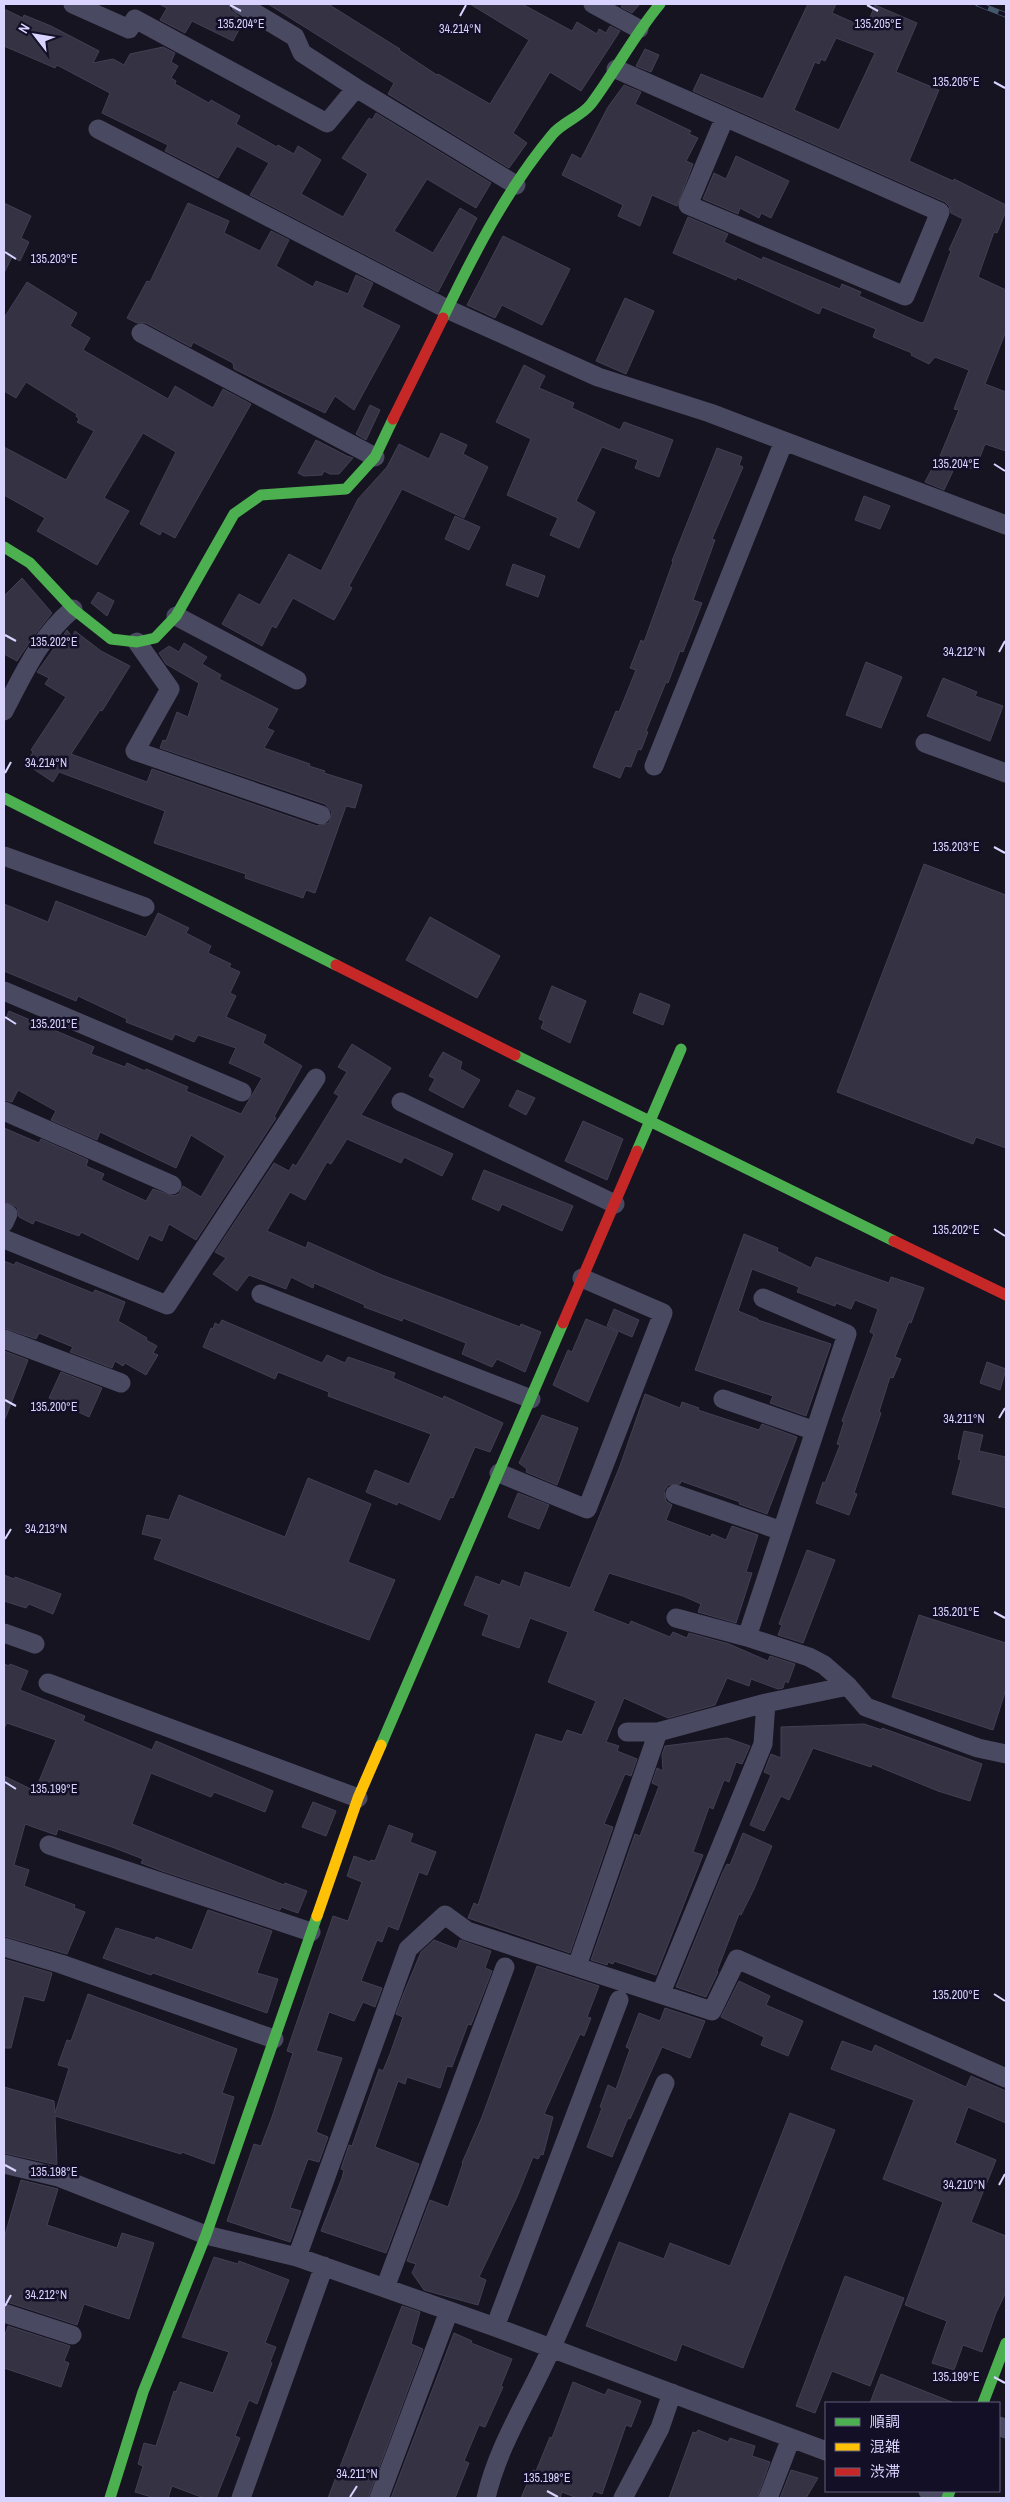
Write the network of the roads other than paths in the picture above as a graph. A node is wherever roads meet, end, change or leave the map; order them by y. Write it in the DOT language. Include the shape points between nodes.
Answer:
graph roads {
  1 [pos="73,4"];
  2 [pos="240,4"];
  3 [pos="593,4"];
  4 [pos="660,4"];
  5 [pos="639,29"];
  6 [pos="616,69"];
  7 [pos="356,88"];
  8 [pos="724,117"];
  9 [pos="98,129"];
  10 [pos="516,185"];
  11 [pos="447,309"];
  12 [pos="141,333"];
  13 [pos="784,441"];
  14 [pos="375,457"];
  15 [pos="1006,525"];
  16 [pos="4,547"];
  17 [pos="73,609"];
  18 [pos="176,616"];
  19 [pos="137,642"];
  20 [pos="297,680"];
  21 [pos="4,711"];
  22 [pos="925,743"];
  23 [pos="654,766"];
  24 [pos="1006,773"];
  25 [pos="4,798"];
  26 [pos="321,815"];
  27 [pos="4,856"];
  28 [pos="145,907"];
  29 [pos="4,990"];
  30 [pos="681,1049"];
  31 [pos="316,1078"];
  32 [pos="242,1092"];
  33 [pos="401,1102"];
  34 [pos="4,1111"];
  35 [pos="650,1123"];
  36 [pos="172,1185"];
  37 [pos="614,1204"];
  38 [pos="4,1212"];
  39 [pos="4,1223"];
  40 [pos="4,1239"];
  41 [pos="582,1278"];
  42 [pos="261,1294"];
  43 [pos="1006,1295"];
  44 [pos="762,1298"];
  45 [pos="4,1339"];
  46 [pos="121,1383"];
  47 [pos="723,1399"];
  48 [pos="531,1400"];
  49 [pos="815,1431"];
  50 [pos="499,1473"];
  51 [pos="675,1494"];
  52 [pos="782,1532"];
  53 [pos="676,1618"];
  54 [pos="4,1633"];
  55 [pos="747,1637"];
  56 [pos="35,1644"];
  57 [pos="48,1683"];
  58 [pos="848,1686"];
  59 [pos="766,1703"];
  60 [pos="627,1732"];
  61 [pos="658,1732"];
  62 [pos="1006,1754"];
  63 [pos="358,1798"];
  64 [pos="50,1845"];
  65 [pos="311,1932"];
  66 [pos="4,1947"];
  67 [pos="577,1966"];
  68 [pos="505,1967"];
  69 [pos="662,1993"];
  70 [pos="619,2000"];
  71 [pos="274,2039"];
  72 [pos="1006,2078"];
  73 [pos="665,2083"];
  74 [pos="4,2164"];
  75 [pos="206,2235"];
  76 [pos="297,2257"];
  77 [pos="324,2266"];
  78 [pos="385,2288"];
  79 [pos="449,2310"];
  80 [pos="4,2313"];
  81 [pos="495,2327"];
  82 [pos="72,2335"];
  83 [pos="1006,2343"];
  84 [pos="552,2348"];
  85 [pos="1002,2367"];
  86 [pos="672,2393"];
  87 [pos="984,2402"];
  88 [pos="791,2438"];
  89 [pos="825,2451"];
  90 [pos="931,2492"];
  91 [pos="110,2498"];
  92 [pos="241,2498"];
  93 [pos="379,2498"];
  94 [pos="486,2498"];
  95 [pos="623,2498"];
  96 [pos="768,2498"];
  97 [pos="946,2498"];
  1 -- 7 [label="street" via="129,30 134,19 327,123"];
  2 -- 7 [label="street" via="295,37 302,53"];
  3 -- 5 [label="street"];
  4 -- 5 [label="street"];
  5 -- 6 [label="street"];
  6 -- 8 [label="street"];
  6 -- 10 [label="street" via="588,108 553,133"];
  7 -- 10 [label="street"];
  8 -- 8 [label="street" via="940,212 905,296 688,204"];
  9 -- 11 [label="street"];
  10 -- 11 [label="street"];
  11 -- 13 [label="street" via="598,377"];
  11 -- 14 [label="street"];
  12 -- 14 [label="street"];
  13 -- 15 [label="street"];
  13 -- 23 [label="street"];
  14 -- 18 [label="street" via="346,489 261,495 234,514"];
  16 -- 17 [label="street" via="30,564"];
  17 -- 19 [label="street" via="111,639"];
  17 -- 21 [label="street" via="59,620 35,652"];
  18 -- 19 [label="street" via="155,638"];
  18 -- 20 [label="street"];
  19 -- 26 [label="street" via="170,689 135,751"];
  22 -- 24 [label="street"];
  25 -- 35 [label="street"];
  27 -- 28 [label="street"];
  29 -- 32 [label="street"];
  30 -- 35 [label="street"];
  31 -- 40 [label="street" via="167,1305"];
  33 -- 37 [label="street"];
  34 -- 36 [label="street"];
  35 -- 37 [label="street"];
  35 -- 43 [label="street"];
  37 -- 41 [label="street"];
  38 -- 39 [label="street" via="8,1214"];
  41 -- 48 [label="street"];
  41 -- 50 [label="street" via="663,1313 587,1510"];
  42 -- 48 [label="street"];
  44 -- 49 [label="street" via="847,1334"];
  45 -- 46 [label="street"];
  47 -- 49 [label="street"];
  48 -- 50 [label="street"];
  49 -- 52 [label="street"];
  50 -- 63 [label="street"];
  51 -- 52 [label="street"];
  52 -- 55 [label="street"];
  53 -- 55 [label="street"];
  54 -- 56 [label="street"];
  55 -- 58 [label="street" via="810,1657"];
  57 -- 63 [label="street"];
  58 -- 59 [label="street"];
  58 -- 62 [label="street" via="866,1707 978,1748"];
  59 -- 61 [label="street"];
  59 -- 69 [label="street" via="762,1744"];
  60 -- 61 [label="street"];
  61 -- 67 [label="street"];
  63 -- 65 [label="street"];
  64 -- 65 [label="street"];
  65 -- 71 [label="street"];
  66 -- 71 [label="street"];
  67 -- 69 [label="street"];
  67 -- 76 [label="street" via="467,1931 445,1915 408,1949"];
  68 -- 78 [label="street"];
  69 -- 72 [label="street" via="712,2012 737,1959"];
  70 -- 81 [label="street"];
  71 -- 75 [label="street"];
  73 -- 84 [label="street"];
  74 -- 75 [label="street" via="58,2177"];
  75 -- 76 [label="street"];
  75 -- 91 [label="street" via="143,2392"];
  76 -- 77 [label="street"];
  77 -- 78 [label="street"];
  77 -- 92 [label="street"];
  78 -- 79 [label="street"];
  79 -- 81 [label="street"];
  79 -- 93 [label="street"];
  80 -- 82 [label="street"];
  81 -- 84 [label="street"];
  83 -- 85 [label="street"];
  84 -- 86 [label="street"];
  84 -- 94 [label="street" via="504,2442"];
  85 -- 87 [label="street"];
  86 -- 88 [label="street"];
  86 -- 95 [label="street" via="660,2428"];
  88 -- 89 [label="street"];
  88 -- 96 [label="street"];
  90 -- 97 [label="street"];
}
